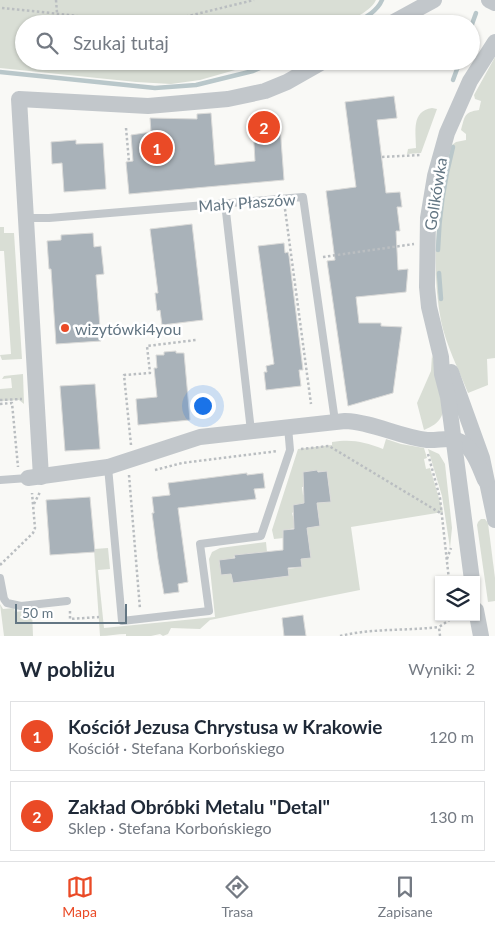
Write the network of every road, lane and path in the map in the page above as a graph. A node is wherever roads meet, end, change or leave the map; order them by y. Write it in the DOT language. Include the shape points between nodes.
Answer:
graph roads {
  1 [pos="56,0"];
  2 [pos="254,0"];
  3 [pos="434,0"];
  4 [pos="489,0"];
  5 [pos="495,4"];
  6 [pos="2,8"];
  7 [pos="58,14"];
  8 [pos="65,15"];
  9 [pos="192,15"];
  10 [pos="406,15"];
  11 [pos="495,42"];
  12 [pos="480,65"];
  13 [pos="308,70"];
  14 [pos="477,70"];
  15 [pos="126,128"];
  16 [pos="421,154"];
  17 [pos="382,157"];
  18 [pos="129,162"];
  19 [pos="284,199"];
  20 [pos="225,203"];
  21 [pos="26,218"];
  22 [pos="416,244"];
  23 [pos="311,258"];
  24 [pos="196,340"];
  25 [pos="441,357"];
  26 [pos="26,399"];
  27 [pos="0,402"];
  28 [pos="311,404"];
  29 [pos="464,406"];
  30 [pos="335,421"];
  31 [pos="288,426"];
  32 [pos="251,431"];
  33 [pos="453,438"];
  34 [pos="427,448"];
  35 [pos="129,456"];
  36 [pos="108,467"];
  37 [pos="0,480"];
  38 [pos="486,480"];
  39 [pos="32,481"];
  40 [pos="33,506"];
  41 [pos="495,520"];
  42 [pos="452,546"];
  43 [pos="446,560"];
  44 [pos="0,564"];
  45 [pos="448,576"];
  46 [pos="471,576"];
  47 [pos="0,578"];
  48 [pos="67,601"];
  49 [pos="99,617"];
  50 [pos="141,619"];
  51 [pos="447,621"];
  52 [pos="478,621"];
  53 [pos="439,626"];
  54 [pos="340,636"];
  55 [pos="440,636"];
  56 [pos="480,636"];
  1 -- 7 [label="path"];
  2 -- 9 [label="path"];
  3 -- 10 [label="street"];
  4 -- 5 [label="street"];
  6 -- 7 [label="path"];
  7 -- 8 [label="path"];
  11 -- 12 [label="street, Golikówka"];
  13 -- 21 [label="street" via="265,91 228,99 148,106 19,99"];
  14 -- 25 [label="street, Golikówka" via="447,133 428,218 427,287 432,326"];
  15 -- 18 [label="path"];
  16 -- 17 [label="path"];
  19 -- 20 [label="lane, Mały Płaszów"];
  19 -- 23 [label="lane, Mały Płaszów" via="303,197"];
  19 -- 28 [label="path"];
  20 -- 21 [label="lane, Mały Płaszów"];
  20 -- 32 [label="lane"];
  21 -- 39 [label="street"];
  22 -- 23 [label="path"];
  23 -- 30 [label="lane, Mały Płaszów"];
  24 -- 35 [label="path" via="147,346 150,373 124,375"];
  25 -- 29 [label="street, Golikówka" via="450,369"];
  25 -- 33 [label="street, Golikówka"];
  26 -- 27 [label="path"];
  27 -- 39 [label="path" via="12,403"];
  29 -- 33 [label="street, Golikówka"];
  29 -- 38 [label="street, Golikówka"];
  30 -- 31 [label="street"];
  30 -- 33 [label="street" via="364,423 416,438"];
  31 -- 32 [label="street"];
  31 -- 50 [label="lane" via="290,450 261,536 200,544 209,611"];
  32 -- 35 [label="street" via="200,437"];
  33 -- 38 [label="street, Golikówka" via="471,451"];
  33 -- 46 [label="street, Golikówka"];
  34 -- 43 [label="path" via="441,504"];
  35 -- 36 [label="street"];
  35 -- 50 [label="path"];
  36 -- 39 [label="street"];
  36 -- 50 [label="lane" via="122,621"];
  37 -- 39 [label="lane"];
  38 -- 41 [label="street, Golikówka"];
  39 -- 40 [label="path"];
  39 -- 40 [label="path" via="37,496"];
  40 -- 44 [label="path" via="36,528"];
  42 -- 43 [label="path"];
  43 -- 45 [label="path"];
  47 -- 48 [label="lane" via="7,603 21,606"];
  48 -- 49 [label="path" via="70,619"];
  51 -- 53 [label="path"];
  52 -- 56 [label="street"];
  53 -- 54 [label="path" via="381,629"];
  53 -- 55 [label="path"];
}
